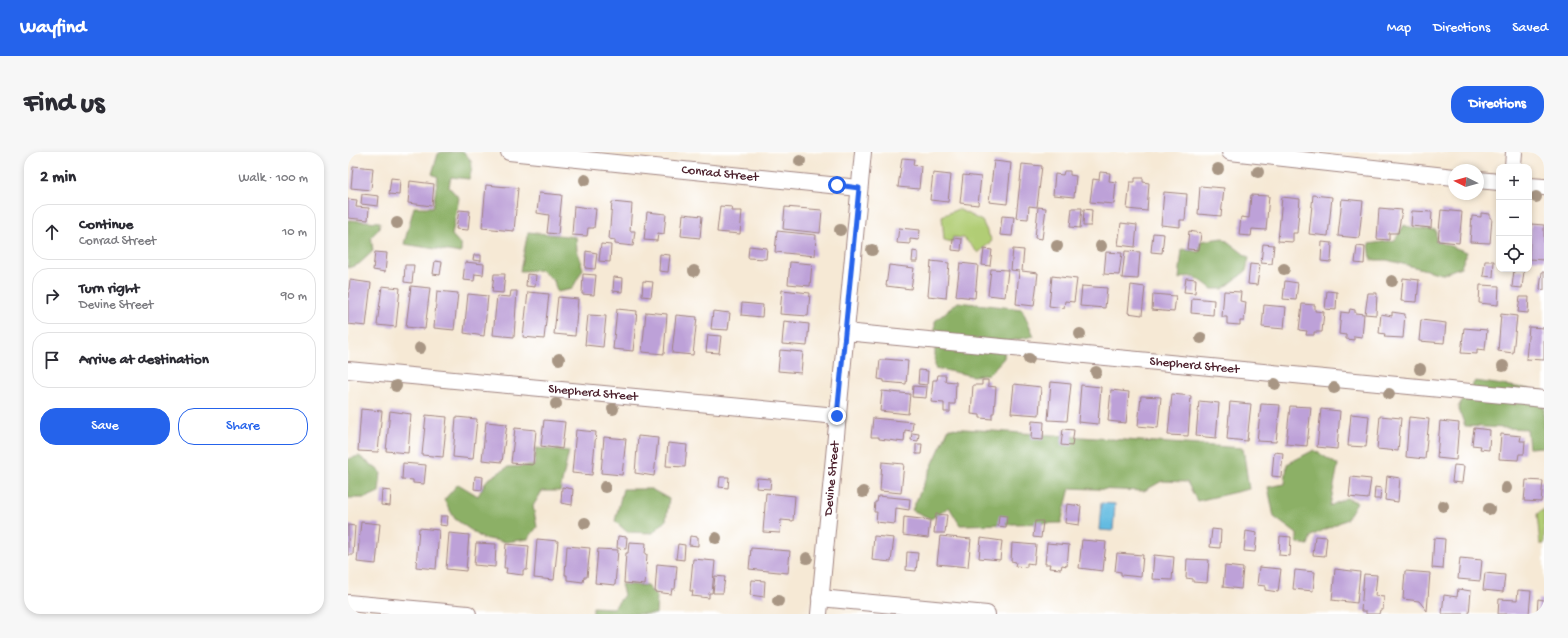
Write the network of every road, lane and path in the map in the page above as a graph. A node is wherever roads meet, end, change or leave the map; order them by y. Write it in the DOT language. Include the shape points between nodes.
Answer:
graph roads {
  1 [pos="510,152"];
  2 [pos="863,152"];
  3 [pos="1230,152"];
  4 [pos="1514,152"];
  5 [pos="1513,164"];
  6 [pos="1448,176"];
  7 [pos="1484,181"];
  8 [pos="1496,182"];
  9 [pos="1532,186"];
  10 [pos="1544,187"];
  11 [pos="859,188"];
  12 [pos="845,332"];
  13 [pos="348,370"];
  14 [pos="1544,399"];
  15 [pos="837,416"];
  16 [pos="820,598"];
  17 [pos="348,603"];
  18 [pos="468,614"];
  19 [pos="819,614"];
  20 [pos="987,614"];
  1 -- 11 [label="street, Conrad Street"];
  2 -- 11 [label="street, Devine Street"];
  3 -- 6 [label="street"];
  4 -- 5 [label="street"];
  7 -- 8 [label="street"];
  9 -- 10 [label="street"];
  11 -- 12 [label="street, Devine Street"];
  12 -- 14 [label="street, Shepherd Street"];
  12 -- 15 [label="street, Devine Street"];
  13 -- 15 [label="street, Shepherd Street"];
  15 -- 16 [label="street, Devine Street"];
  16 -- 19 [label="street, Devine Street"];
  16 -- 20 [label="street"];
  17 -- 18 [label="street"];
}
